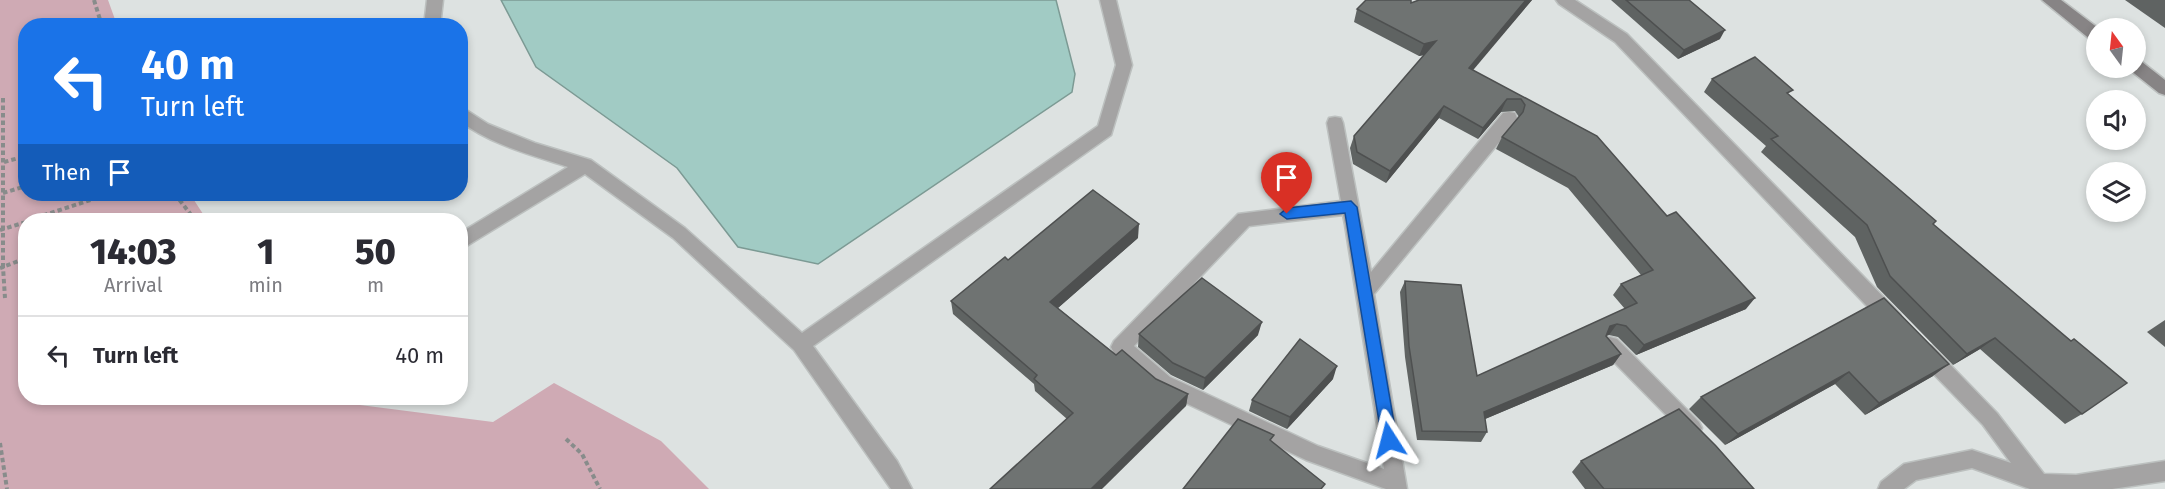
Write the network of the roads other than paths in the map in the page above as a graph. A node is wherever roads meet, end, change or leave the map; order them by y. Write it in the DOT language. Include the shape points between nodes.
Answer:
graph roads {
  1 [pos="435,0"];
  2 [pos="1108,0"];
  3 [pos="1564,0"];
  4 [pos="2050,0"];
  5 [pos="433,18"];
  6 [pos="2086,28"];
  7 [pos="2146,74"];
  8 [pos="2165,88"];
  9 [pos="468,118"];
  10 [pos="1509,118"];
  11 [pos="1335,123"];
  12 [pos="585,165"];
  13 [pos="1351,207"];
  14 [pos="468,238"];
  15 [pos="1365,292"];
  16 [pos="801,344"];
  17 [pos="1610,345"];
  18 [pos="1702,438"];
  19 [pos="2165,471"];
  20 [pos="1396,486"];
  21 [pos="2042,486"];
  22 [pos="902,489"];
  23 [pos="1888,489"];
  1 -- 5 [label="street"];
  2 -- 16 [label="street" via="1124,65 1105,130"];
  3 -- 21 [label="street" via="1621,38 1990,419"];
  4 -- 6 [label="street"];
  7 -- 8 [label="street"];
  9 -- 12 [label="street" via="482,129"];
  10 -- 15 [label="street"];
  11 -- 13 [label="street"];
  12 -- 14 [label="street"];
  12 -- 16 [label="street" via="679,233"];
  13 -- 15 [label="street"];
  13 -- 20 [label="street" via="1244,219 1121,347 1163,384 1313,453"];
  15 -- 20 [label="street"];
  16 -- 22 [label="street"];
  17 -- 18 [label="street"];
  19 -- 21 [label="street" via="2076,485"];
  21 -- 23 [label="street" via="1972,459 1911,471"];
}
